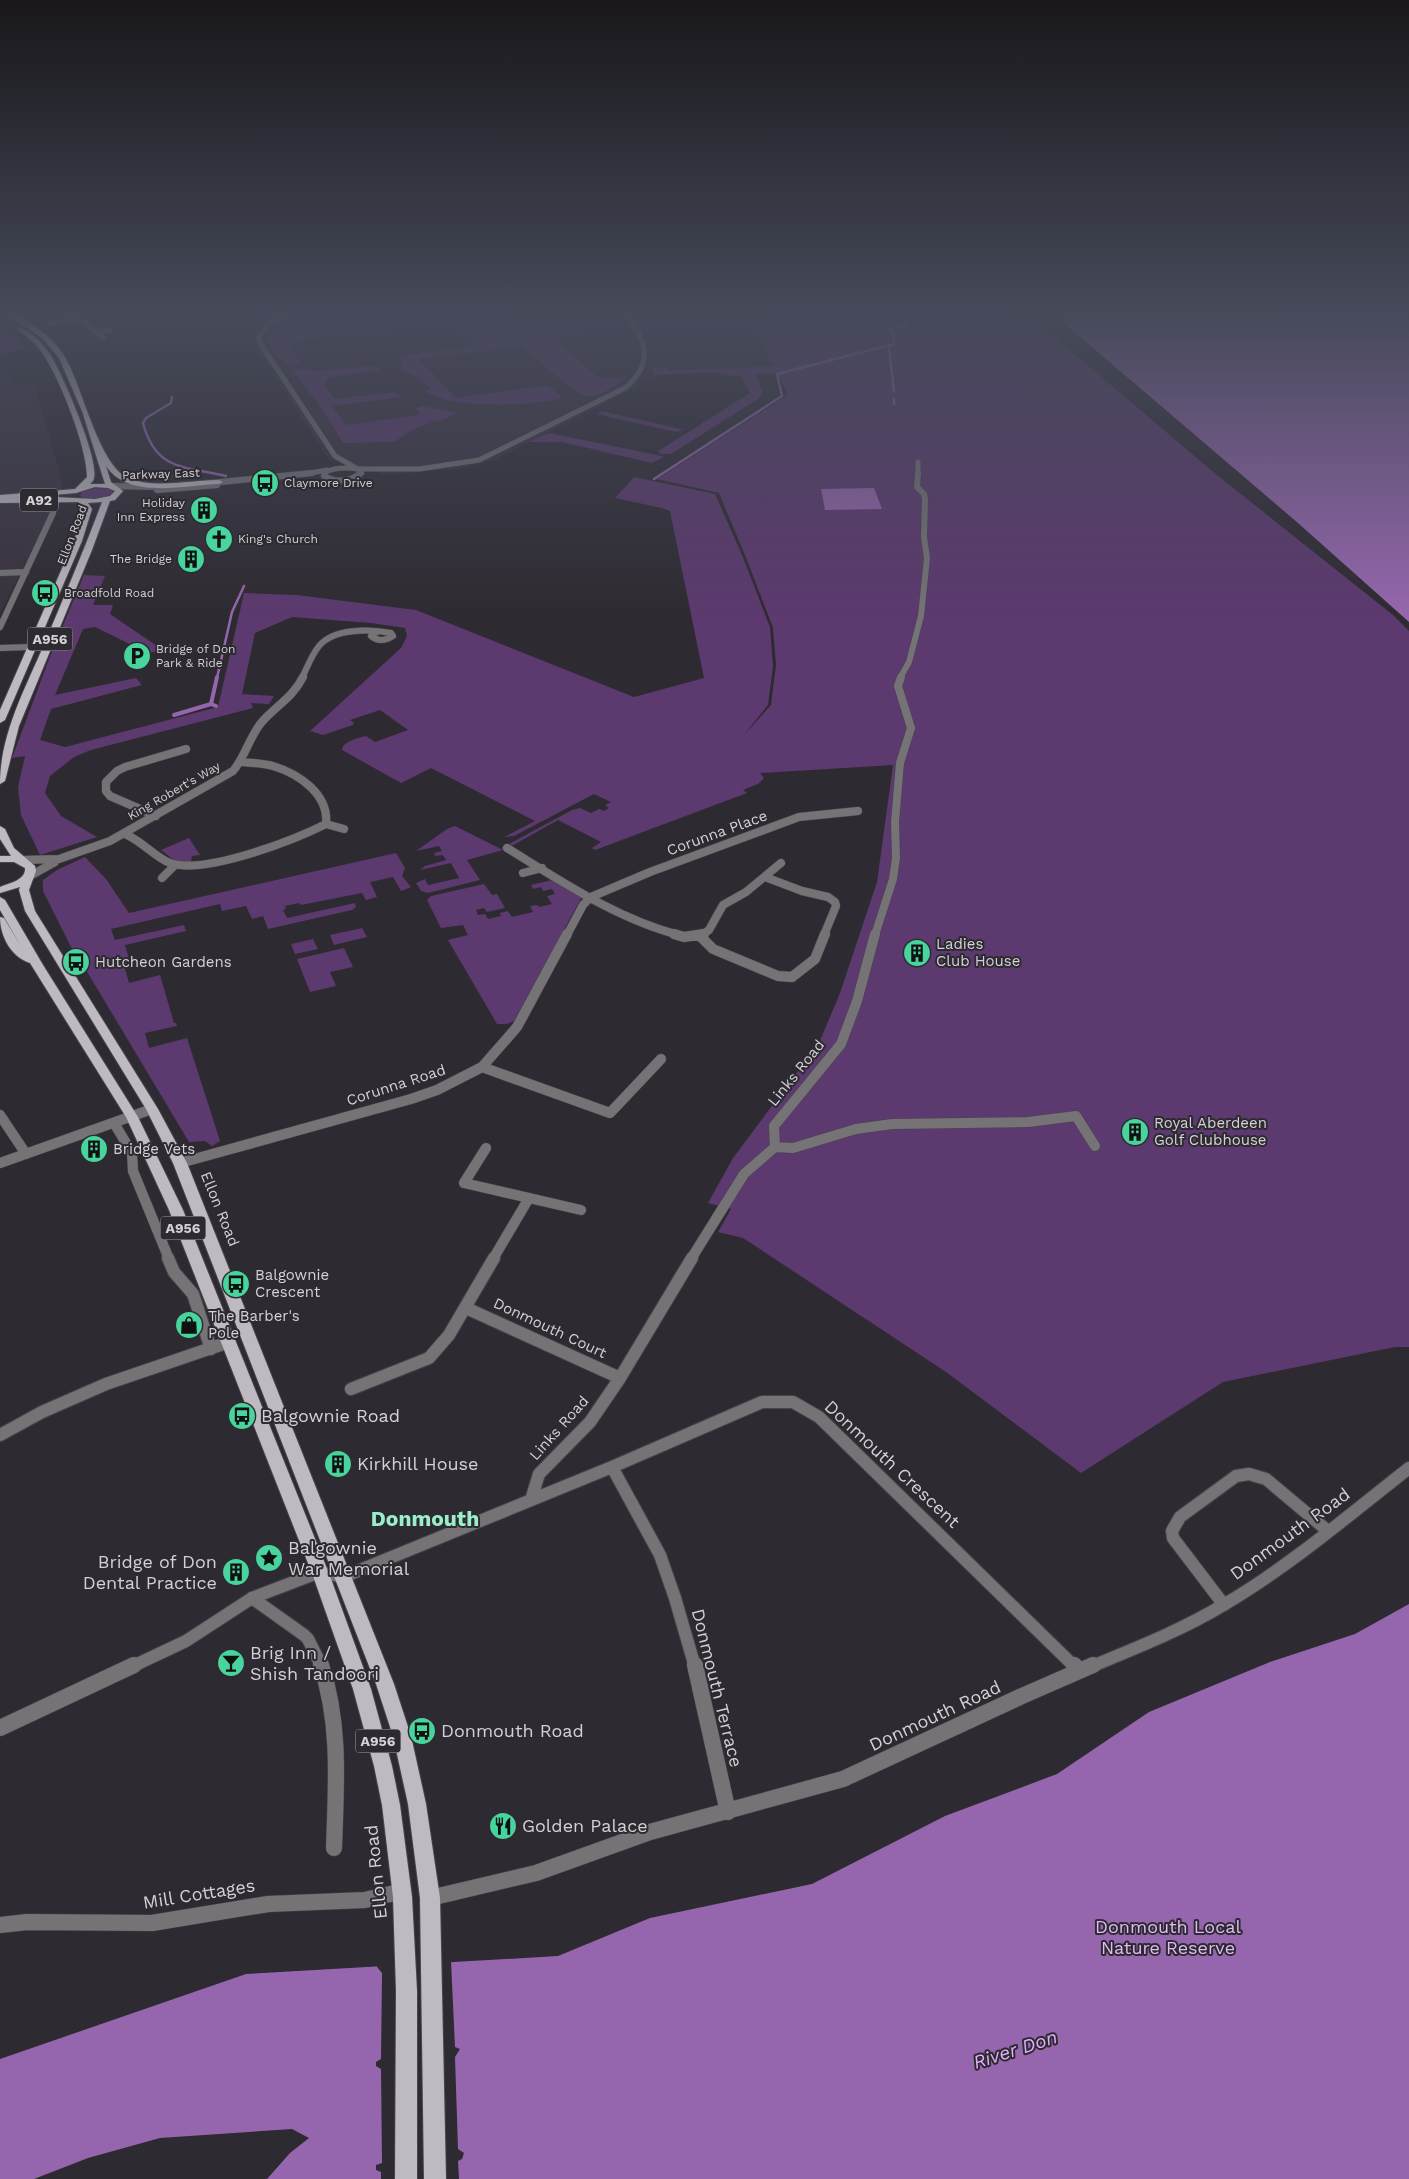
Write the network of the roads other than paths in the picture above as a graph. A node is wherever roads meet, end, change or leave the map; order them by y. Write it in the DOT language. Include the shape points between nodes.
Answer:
graph roads {
  1 [pos="72,414"];
  2 [pos="86,414"];
  3 [pos="307,414"];
  4 [pos="573,414"];
  5 [pos="100,452"];
  6 [pos="335,456"];
  7 [pos="918,462"];
  8 [pos="357,468"];
  9 [pos="329,470"];
  10 [pos="390,470"];
  11 [pos="356,477"];
  12 [pos="328,479"];
  13 [pos="219,482"];
  14 [pos="112,486"];
  15 [pos="79,495"];
  16 [pos="0,497"];
  17 [pos="111,498"];
  18 [pos="0,501"];
  19 [pos="53,513"];
  20 [pos="26,572"];
  21 [pos="0,573"];
  22 [pos="0,627"];
  23 [pos="378,632"];
  24 [pos="32,647"];
  25 [pos="0,648"];
  26 [pos="0,720"];
  27 [pos="186,749"];
  28 [pos="159,757"];
  29 [pos="242,762"];
  30 [pos="164,764"];
  31 [pos="0,782"];
  32 [pos="858,811"];
  33 [pos="156,816"];
  34 [pos="326,824"];
  35 [pos="344,828"];
  36 [pos="0,829"];
  37 [pos="125,834"];
  38 [pos="507,848"];
  39 [pos="65,857"];
  40 [pos="0,860"];
  41 [pos="21,860"];
  42 [pos="781,863"];
  43 [pos="175,865"];
  44 [pos="542,868"];
  45 [pos="523,873"];
  46 [pos="28,877"];
  47 [pos="765,877"];
  48 [pos="162,878"];
  49 [pos="0,890"];
  50 [pos="591,897"];
  51 [pos="0,900"];
  52 [pos="0,920"];
  53 [pos="700,936"];
  54 [pos="37,965"];
  55 [pos="661,1059"];
  56 [pos="482,1067"];
  57 [pos="152,1109"];
  58 [pos="0,1115"];
  59 [pos="132,1117"];
  60 [pos="114,1123"];
  61 [pos="1095,1146"];
  62 [pos="775,1147"];
  63 [pos="486,1148"];
  64 [pos="26,1154"];
  65 [pos="0,1163"];
  66 [pos="180,1163"];
  67 [pos="529,1198"];
  68 [pos="581,1210"];
  69 [pos="466,1308"];
  70 [pos="229,1342"];
  71 [pos="211,1348"];
  72 [pos="620,1378"];
  73 [pos="351,1389"];
  74 [pos="0,1435"];
  75 [pos="612,1467"];
  76 [pos="1409,1468"];
  77 [pos="531,1500"];
  78 [pos="1328,1531"];
  79 [pos="320,1572"];
  80 [pos="343,1577"];
  81 [pos="252,1598"];
  82 [pos="1224,1605"];
  83 [pos="1079,1670"];
  84 [pos="0,1728"];
  85 [pos="728,1812"];
  86 [pos="334,1848"];
  87 [pos="402,1891"];
  88 [pos="431,1906"];
  89 [pos="0,1925"];
  90 [pos="406,2179"];
  91 [pos="435,2179"];
  1 -- 15 [label="main road, Ellon Road" via="91,462 91,478"];
  2 -- 5 [label="main road"];
  3 -- 6 [label="street"];
  4 -- 10 [label="street" via="483,458 453,465"];
  5 -- 13 [label="main road" via="117,476 130,482"];
  5 -- 14 [label="main road" via="104,477"];
  6 -- 8 [label="street"];
  6 -- 9 [label="street" via="335,464"];
  7 -- 62 [label="street, Links Road" via="918,487 925,499 927,558 921,616 909,662 898,686 911,728 900,764 893,879 841,1044 774,1126"];
  8 -- 9 [label="street, Parkway East"];
  8 -- 10 [label="street, Parkway East"];
  8 -- 11 [label="street" via="361,473"];
  9 -- 12 [label="street" via="323,474"];
  9 -- 13 [label="street, Parkway East"];
  10 -- 11 [label="street, Parkway East"];
  11 -- 12 [label="street, Parkway East"];
  12 -- 17 [label="street, Parkway East" via="304,478 141,491"];
  13 -- 14 [label="street, Parkway East" via="145,488"];
  14 -- 15 [label="main road, A92" via="96,486"];
  14 -- 17 [label="main road" via="120,491"];
  15 -- 16 [label="main road, A92"];
  15 -- 17 [label="main road, A92" via="96,501"];
  15 -- 18 [label="main road, A92"];
  15 -- 24 [label="main road, Ellon Road / A956" via="86,505 86,515 78,541"];
  17 -- 31 [label="main road, Ellon Road / A956" via="14,726"];
  19 -- 20 [label="street"];
  20 -- 21 [label="street"];
  20 -- 22 [label="street"];
  23 -- 29 [label="street, King Robert's Way" via="344,633 323,642 292,695 259,725"];
  24 -- 25 [label="street"];
  24 -- 26 [label="main road, Ellon Road / A956"];
  27 -- 28 [label="street"];
  28 -- 30 [label="street"];
  28 -- 33 [label="street" via="117,771 104,786 110,796"];
  29 -- 33 [label="street, King Robert's Way" via="233,771"];
  29 -- 34 [label="street" via="276,767 303,783 324,802"];
  32 -- 50 [label="street, Corunna Place" via="799,817"];
  33 -- 37 [label="street, King Robert's Way"];
  34 -- 35 [label="street"];
  34 -- 43 [label="street" via="230,860"];
  36 -- 41 [label="main road, A956" via="10,849"];
  37 -- 39 [label="street, King Robert's Way"];
  37 -- 43 [label="street"];
  38 -- 44 [label="street"];
  39 -- 41 [label="street, King Robert's Way"];
  39 -- 46 [label="street, King Robert's Way"];
  40 -- 41 [label="main road"];
  41 -- 46 [label="main road, A956" via="31,868"];
  42 -- 47 [label="street"];
  43 -- 48 [label="street"];
  44 -- 45 [label="street"];
  44 -- 50 [label="street"];
  46 -- 49 [label="main road"];
  46 -- 57 [label="main road, Ellon Road / A956" via="24,890 30,911"];
  47 -- 53 [label="street" via="724,904 712,926"];
  47 -- 53 [label="street" via="835,902 815,959 792,977 778,976 713,949"];
  50 -- 53 [label="street" via="669,934"];
  50 -- 56 [label="street, Corunna Road" via="583,905 517,1027"];
  51 -- 54 [label="main road, Ellon Road / A956"];
  52 -- 54 [label="main road" via="16,949"];
  54 -- 59 [label="main road, Ellon Road / A956"];
  55 -- 56 [label="street" via="610,1113"];
  56 -- 66 [label="street, Corunna Road" via="411,1099"];
  57 -- 59 [label="street"];
  57 -- 66 [label="main road, Ellon Road / A956"];
  58 -- 64 [label="street"];
  59 -- 60 [label="street"];
  59 -- 70 [label="main road, Ellon Road / A956" via="176,1210"];
  60 -- 64 [label="street"];
  60 -- 71 [label="street" via="132,1153 134,1172 174,1272 193,1294"];
  61 -- 62 [label="street" via="1076,1116 1028,1122 892,1124 856,1129 793,1148"];
  62 -- 72 [label="street, Links Road" via="744,1174 734,1188"];
  63 -- 67 [label="street" via="464,1183"];
  64 -- 65 [label="street"];
  66 -- 80 [label="main road, Ellon Road / A956"];
  67 -- 68 [label="street"];
  67 -- 69 [label="street, Donmouth Court"];
  69 -- 72 [label="street, Donmouth Court"];
  69 -- 73 [label="street, Donmouth Court" via="449,1336 429,1358"];
  70 -- 71 [label="street"];
  70 -- 79 [label="main road, Ellon Road / A956"];
  71 -- 74 [label="street" via="106,1384 42,1412"];
  72 -- 77 [label="street, Links Road" via="590,1422 539,1474"];
  75 -- 77 [label="street, Donmouth Crescent"];
  75 -- 83 [label="street, Donmouth Crescent" via="762,1402 793,1402 819,1417"];
  75 -- 85 [label="street, Donmouth Terrace" via="665,1567 696,1668"];
  76 -- 78 [label="street, Donmouth Road"];
  77 -- 80 [label="street"];
  78 -- 82 [label="street, Donmouth Road"];
  78 -- 82 [label="street" via="1266,1479 1242,1475 1228,1482 1180,1517 1172,1531"];
  79 -- 80 [label="street"];
  79 -- 81 [label="street"];
  79 -- 87 [label="main road, Ellon Road / A956" via="368,1703 382,1757 392,1807"];
  80 -- 88 [label="main road, Ellon Road / A956" via="402,1736 417,1804"];
  81 -- 84 [label="street" via="186,1641"];
  81 -- 86 [label="street" via="307,1637 319,1659 332,1703 335,1734"];
  82 -- 83 [label="street, Donmouth Road" via="1175,1631"];
  83 -- 85 [label="street, Donmouth Road" via="843,1779"];
  85 -- 88 [label="street, Donmouth Road" via="650,1832"];
  87 -- 89 [label="street, Mill Cottages" via="365,1900 268,1904 152,1923 28,1922"];
  87 -- 90 [label="main road, Ellon Road / A956"];
  88 -- 91 [label="main road, Ellon Road / A956"];
}
